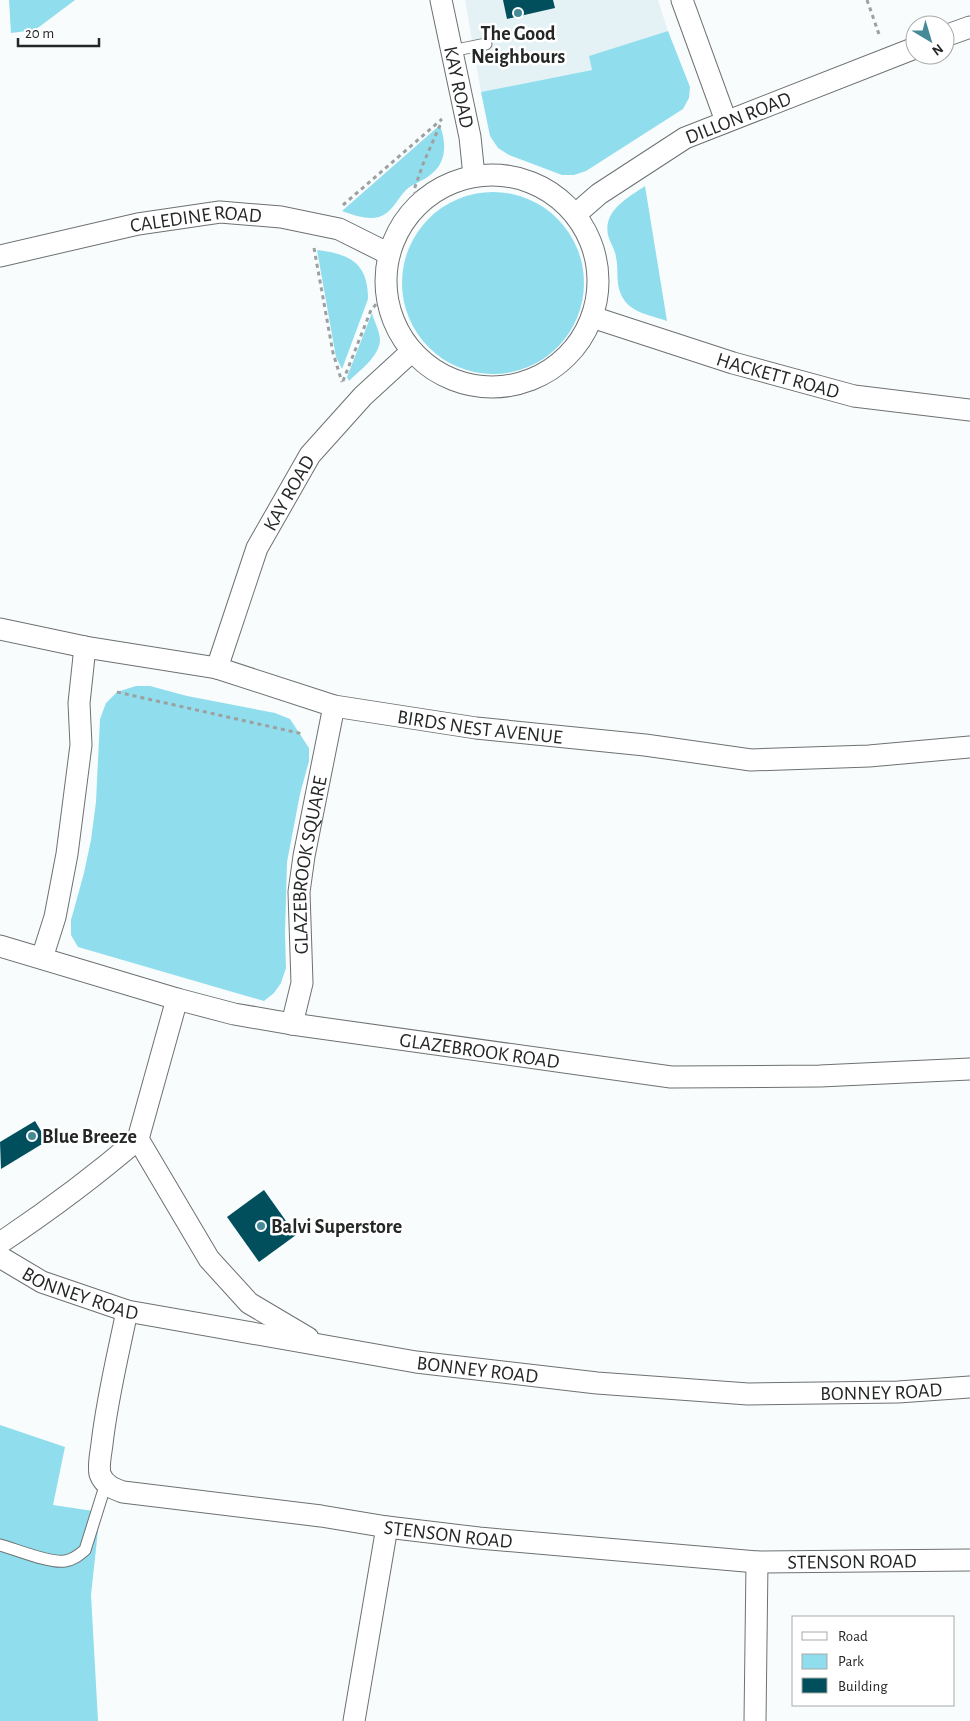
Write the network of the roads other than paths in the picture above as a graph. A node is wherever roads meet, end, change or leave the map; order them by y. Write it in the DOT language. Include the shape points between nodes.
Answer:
graph roads {
  1 [pos="440,0"];
  2 [pos="682,0"];
  3 [pos="970,27"];
  4 [pos="955,32"];
  5 [pos="486,44"];
  6 [pos="451,52"];
  7 [pos="905,52"];
  8 [pos="726,121"];
  9 [pos="474,176"];
  10 [pos="576,214"];
  11 [pos="389,254"];
  12 [pos="0,256"];
  13 [pos="592,317"];
  14 [pos="412,351"];
  15 [pos="970,410"];
  16 [pos="0,629"];
  17 [pos="85,647"];
  18 [pos="217,668"];
  19 [pos="334,706"];
  20 [pos="970,747"];
  21 [pos="0,946"];
  22 [pos="42,958"];
  23 [pos="177,999"];
  24 [pos="292,1024"];
  25 [pos="970,1069"];
  26 [pos="138,1139"];
  27 [pos="0,1243"];
  28 [pos="0,1257"];
  29 [pos="127,1311"];
  30 [pos="319,1345"];
  31 [pos="970,1386"];
  32 [pos="106,1483"];
  33 [pos="387,1527"];
  34 [pos="0,1545"];
  35 [pos="970,1560"];
  36 [pos="756,1562"];
  37 [pos="354,1721"];
  38 [pos="755,1721"];
  1 -- 6 [label="street, KAY ROAD"];
  2 -- 8 [label="street"];
  3 -- 4 [label="street"];
  5 -- 6 [label="lane"];
  6 -- 9 [label="street, KAY ROAD" via="470,137"];
  7 -- 8 [label="street, DILLON ROAD"];
  8 -- 10 [label="street, DILLON ROAD" via="685,138 599,194"];
  9 -- 10 [label="street" via="502,174 530,181 555,194"];
  9 -- 11 [label="street" via="450,182 419,203 398,231"];
  10 -- 13 [label="street" via="590,237 597,264 598,291"];
  11 -- 12 [label="street, CALEDINE ROAD" via="339,229 281,217 220,212 138,224"];
  11 -- 14 [label="street" via="386,292 391,316"];
  13 -- 14 [label="street" via="566,358 531,379 499,387 475,386 451,379 430,368"];
  13 -- 15 [label="street, HACKETT ROAD" via="733,363 854,396"];
  14 -- 18 [label="street, KAY ROAD" via="357,404 310,456 257,548"];
  16 -- 17 [label="street, BIRDS NEST AVENUE"];
  17 -- 18 [label="street, BIRDS NEST AVENUE"];
  17 -- 22 [label="street" via="79,703 81,745 67,854"];
  18 -- 19 [label="street, BIRDS NEST AVENUE"];
  19 -- 20 [label="street, BIRDS NEST AVENUE" via="476,728 645,745 751,760 869,756"];
  19 -- 24 [label="street, GLAZEBROOK SQUARE" via="299,892 302,983"];
  21 -- 22 [label="street, GLAZEBROOK ROAD"];
  22 -- 23 [label="street, GLAZEBROOK ROAD"];
  23 -- 24 [label="street, GLAZEBROOK ROAD" via="234,1014"];
  23 -- 26 [label="street"];
  24 -- 25 [label="street, GLAZEBROOK ROAD" via="671,1077 820,1076"];
  26 -- 27 [label="street" via="99,1174"];
  26 -- 30 [label="street" via="209,1259 249,1303"];
  28 -- 29 [label="street, BONNEY ROAD" via="42,1282"];
  29 -- 30 [label="street, BONNEY ROAD"];
  29 -- 32 [label="street" via="105,1418 99,1466 100,1475"];
  30 -- 31 [label="street, BONNEY ROAD" via="435,1365 598,1383 748,1394 898,1392"];
  32 -- 33 [label="street, STENSON ROAD" via="124,1492"];
  32 -- 34 [label="lane" via="85,1550 78,1556 64,1562"];
  33 -- 36 [label="street, STENSON ROAD"];
  33 -- 37 [label="street"];
  35 -- 36 [label="street, STENSON ROAD"];
  36 -- 38 [label="street"];
}
